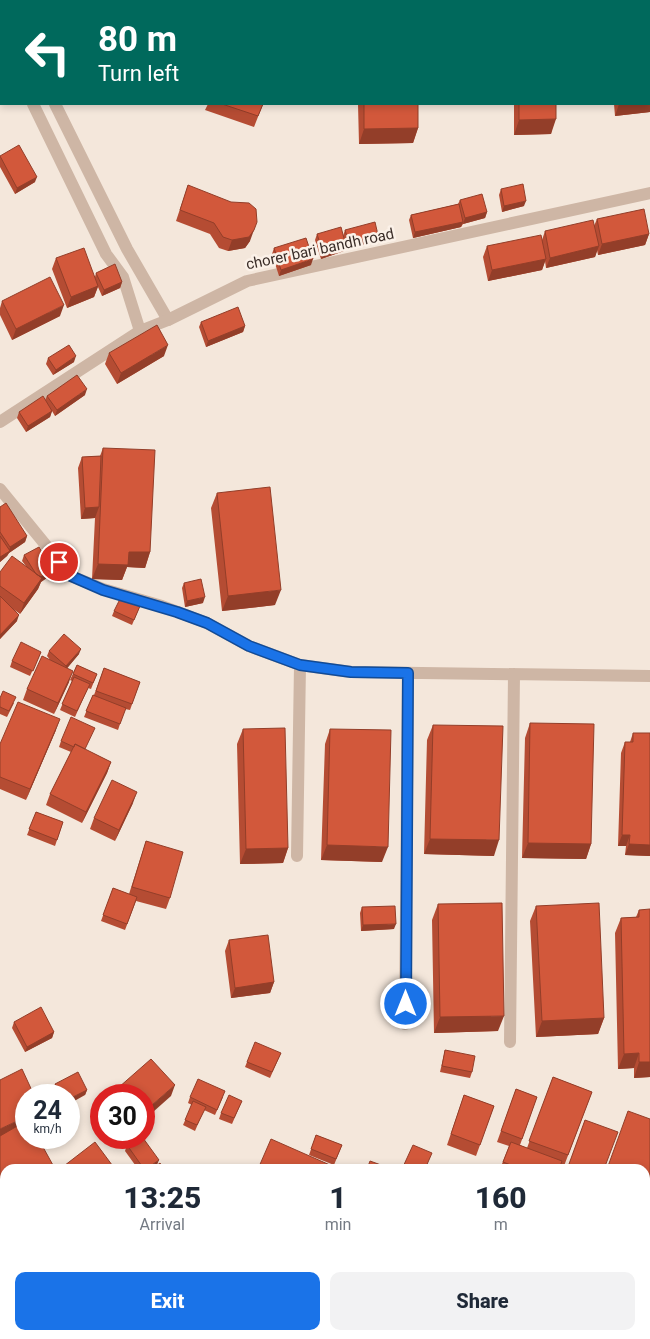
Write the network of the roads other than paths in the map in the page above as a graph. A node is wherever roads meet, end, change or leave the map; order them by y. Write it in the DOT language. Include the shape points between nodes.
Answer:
graph roads {
  1 [pos="32,105"];
  2 [pos="56,105"];
  3 [pos="650,193"];
  4 [pos="168,320"];
  5 [pos="140,330"];
  6 [pos="0,422"];
  7 [pos="0,489"];
  8 [pos="300,665"];
  9 [pos="408,673"];
  10 [pos="514,674"];
  11 [pos="650,676"];
  12 [pos="297,856"];
  13 [pos="405,1024"];
  14 [pos="510,1042"];
  1 -- 5 [label="street" via="106,254 123,277"];
  2 -- 4 [label="street" via="127,249"];
  3 -- 4 [label="street, chorer bari bandh road" via="247,281"];
  4 -- 5 [label="street, chorer bari bandh road"];
  5 -- 6 [label="street, chorer bari bandh road"];
  7 -- 8 [label="street" via="71,576 103,590 162,606 249,646"];
  8 -- 9 [label="street" via="351,672"];
  8 -- 12 [label="street"];
  9 -- 10 [label="street"];
  9 -- 13 [label="street"];
  10 -- 11 [label="street"];
  10 -- 14 [label="street"];
}
